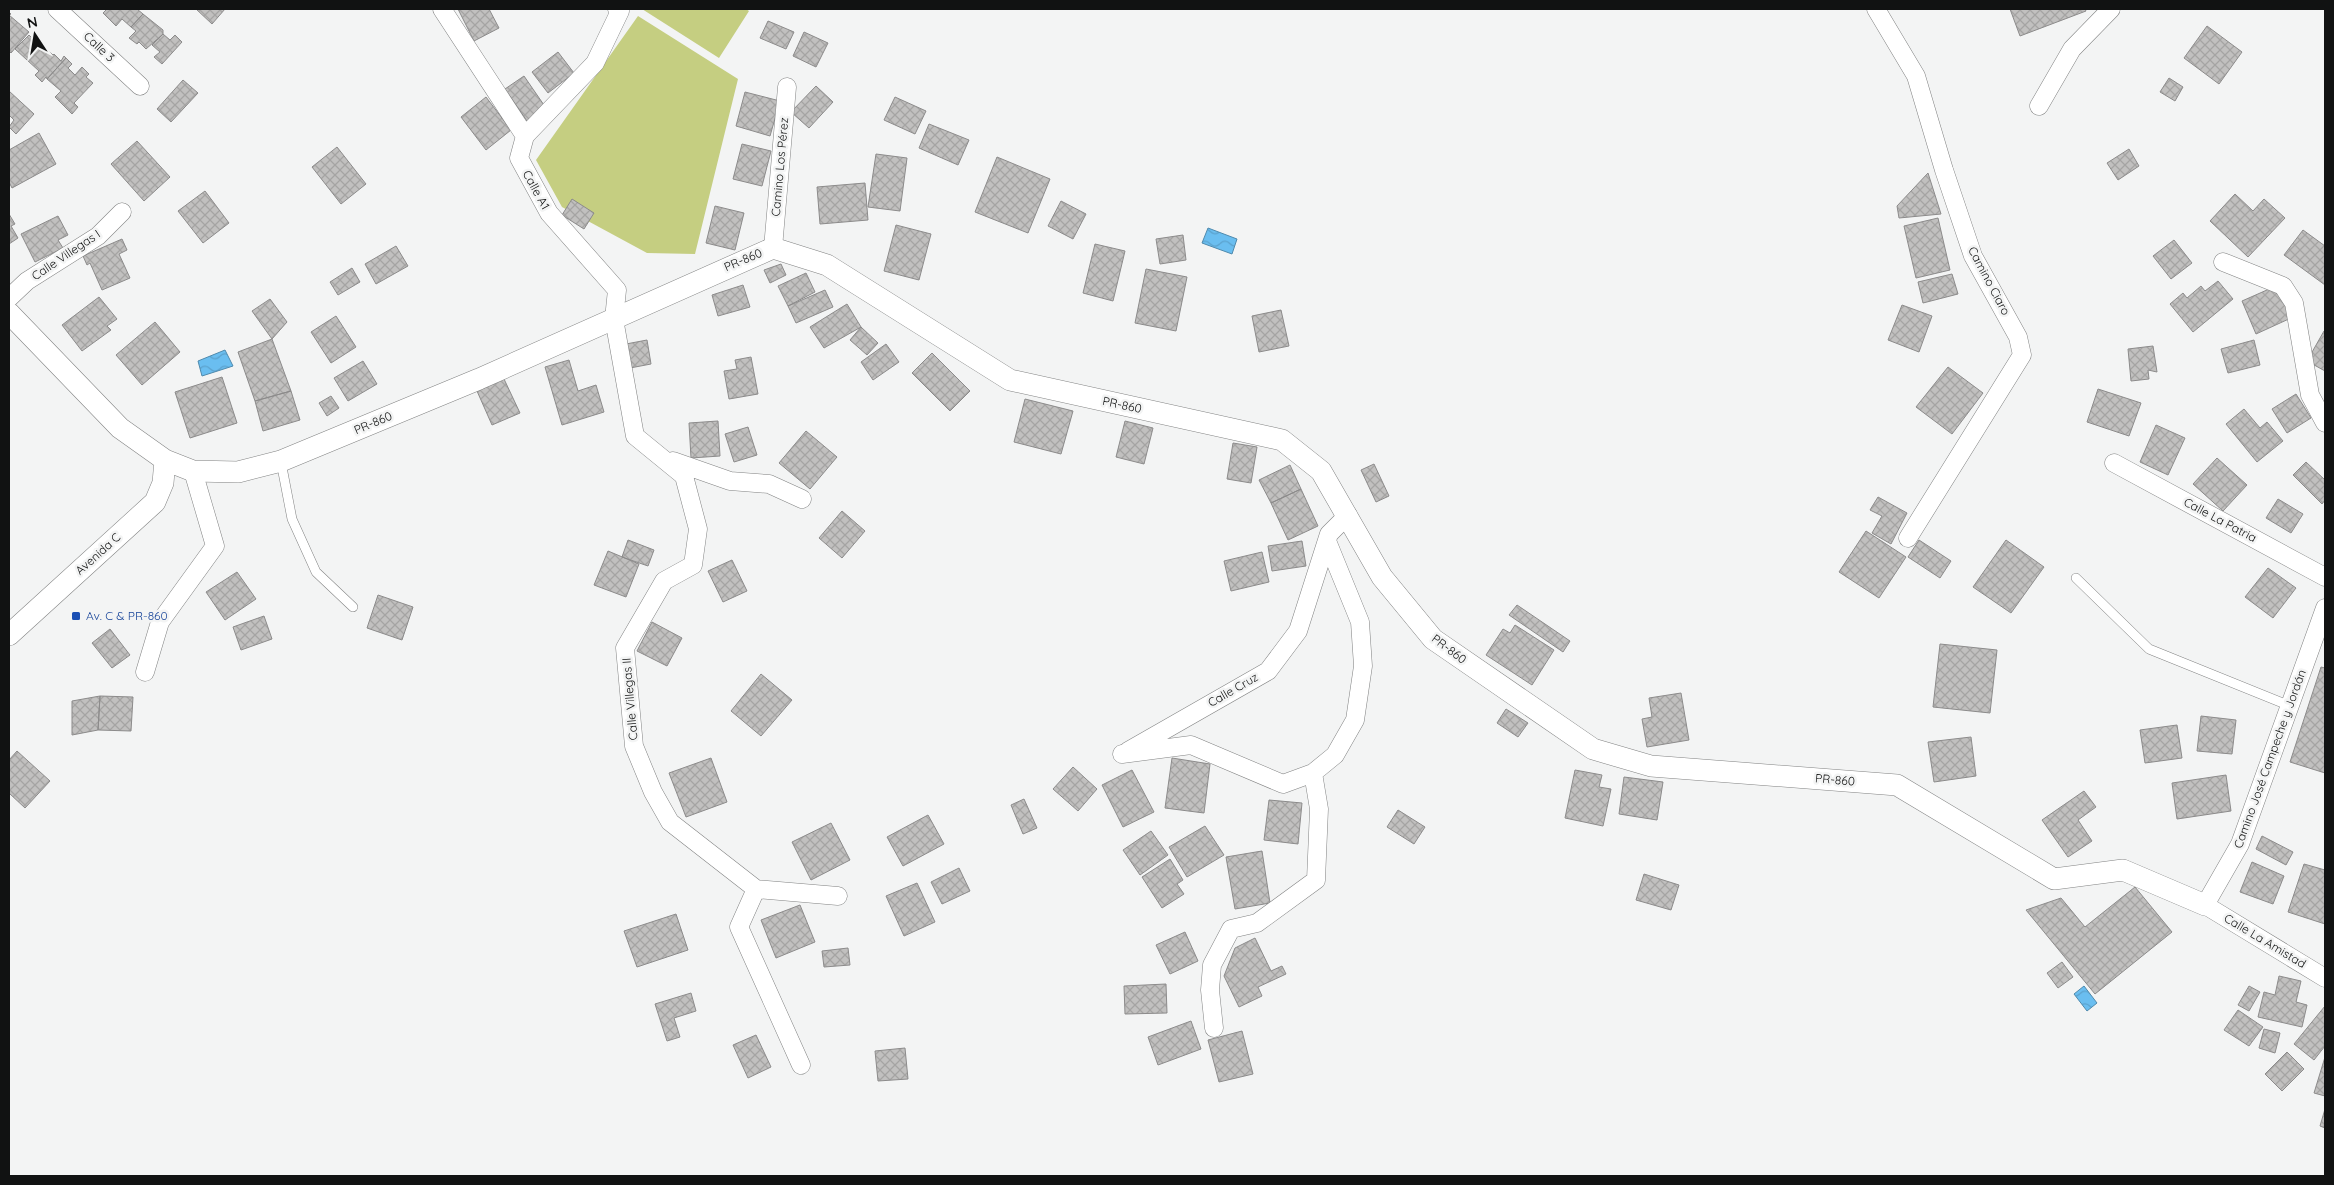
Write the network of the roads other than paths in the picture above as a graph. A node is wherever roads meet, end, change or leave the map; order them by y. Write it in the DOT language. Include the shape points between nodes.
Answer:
graph roads {
  1 [pos="58,9"];
  2 [pos="442,9"];
  3 [pos="1876,9"];
  4 [pos="2111,9"];
  5 [pos="618,10"];
  6 [pos="140,86"];
  7 [pos="788,87"];
  8 [pos="2040,106"];
  9 [pos="525,136"];
  10 [pos="122,212"];
  11 [pos="773,248"];
  12 [pos="2223,262"];
  13 [pos="9,298"];
  14 [pos="9,313"];
  15 [pos="614,319"];
  16 [pos="2325,423"];
  17 [pos="657,454"];
  18 [pos="165,460"];
  19 [pos="282,462"];
  20 [pos="2114,463"];
  21 [pos="193,471"];
  22 [pos="802,499"];
  23 [pos="1348,514"];
  24 [pos="1908,538"];
  25 [pos="1327,541"];
  26 [pos="2325,577"];
  27 [pos="2076,578"];
  28 [pos="354,607"];
  29 [pos="2325,608"];
  30 [pos="9,635"];
  31 [pos="145,672"];
  32 [pos="2290,706"];
  33 [pos="1313,773"];
  34 [pos="756,889"];
  35 [pos="838,896"];
  36 [pos="2205,905"];
  37 [pos="2325,978"];
  38 [pos="1214,1028"];
  39 [pos="801,1065"];
  1 -- 6 [label="street, Calle 3"];
  2 -- 9 [label="street"];
  3 -- 24 [label="street, Camino Ciaro" via="1916,76 1973,256 2018,337 2022,355"];
  4 -- 8 [label="street" via="2072,49"];
  5 -- 9 [label="street" via="595,63"];
  7 -- 11 [label="street, Camino Los Pérez"];
  9 -- 15 [label="street, Calle A1" via="519,158 549,213 617,290"];
  10 -- 13 [label="street, Calle Villegas I" via="98,236 28,281"];
  11 -- 15 [label="street, PR-860 / PR-860"];
  11 -- 23 [label="street, PR-860 / PR-860" via="827,265 1010,380 1282,440 1321,471"];
  12 -- 16 [label="street" via="2283,286 2294,302 2310,395"];
  14 -- 18 [label="street, PR-860 / PR-860" via="120,428"];
  15 -- 17 [label="street, Calle Villegas II" via="635,436"];
  15 -- 19 [label="street, PR-860 / PR-860"];
  17 -- 22 [label="street" via="730,480 769,484"];
  17 -- 34 [label="street, Calle Villegas II" via="684,476 698,529 693,565 664,581 625,648 634,746 653,792 670,822"];
  18 -- 21 [label="street, PR-860 / PR-860"];
  18 -- 30 [label="street, Avenida C" via="163,484 155,502"];
  19 -- 21 [label="street, PR-860 / PR-860" via="238,472"];
  19 -- 28 [label="lane" via="292,519 316,572"];
  20 -- 26 [label="street, Calle La Patria"];
  21 -- 31 [label="street" via="215,546 160,622"];
  23 -- 25 [label="street, Calle Cruz" via="1329,534"];
  23 -- 36 [label="street, PR-860 / PR-860" via="1382,577 1434,640 1593,749 1651,766 1897,785 2054,879 2123,870"];
  25 -- 33 [label="street" via="1360,622 1363,666 1355,720 1336,755"];
  25 -- 33 [label="street, Calle Cruz" via="1298,632 1268,671 1122,754 1191,745 1283,784"];
  27 -- 32 [label="lane" via="2149,649"];
  29 -- 32 [label="street, Camino José Campeche y Jordán"];
  32 -- 36 [label="street, Camino José Campeche y Jordán" via="2240,844"];
  33 -- 38 [label="street" via="1319,809 1316,880 1257,923 1230,929 1212,965 1210,990"];
  34 -- 35 [label="street"];
  34 -- 39 [label="street" via="739,927"];
  36 -- 37 [label="street, Calle La Amistad"];
}
